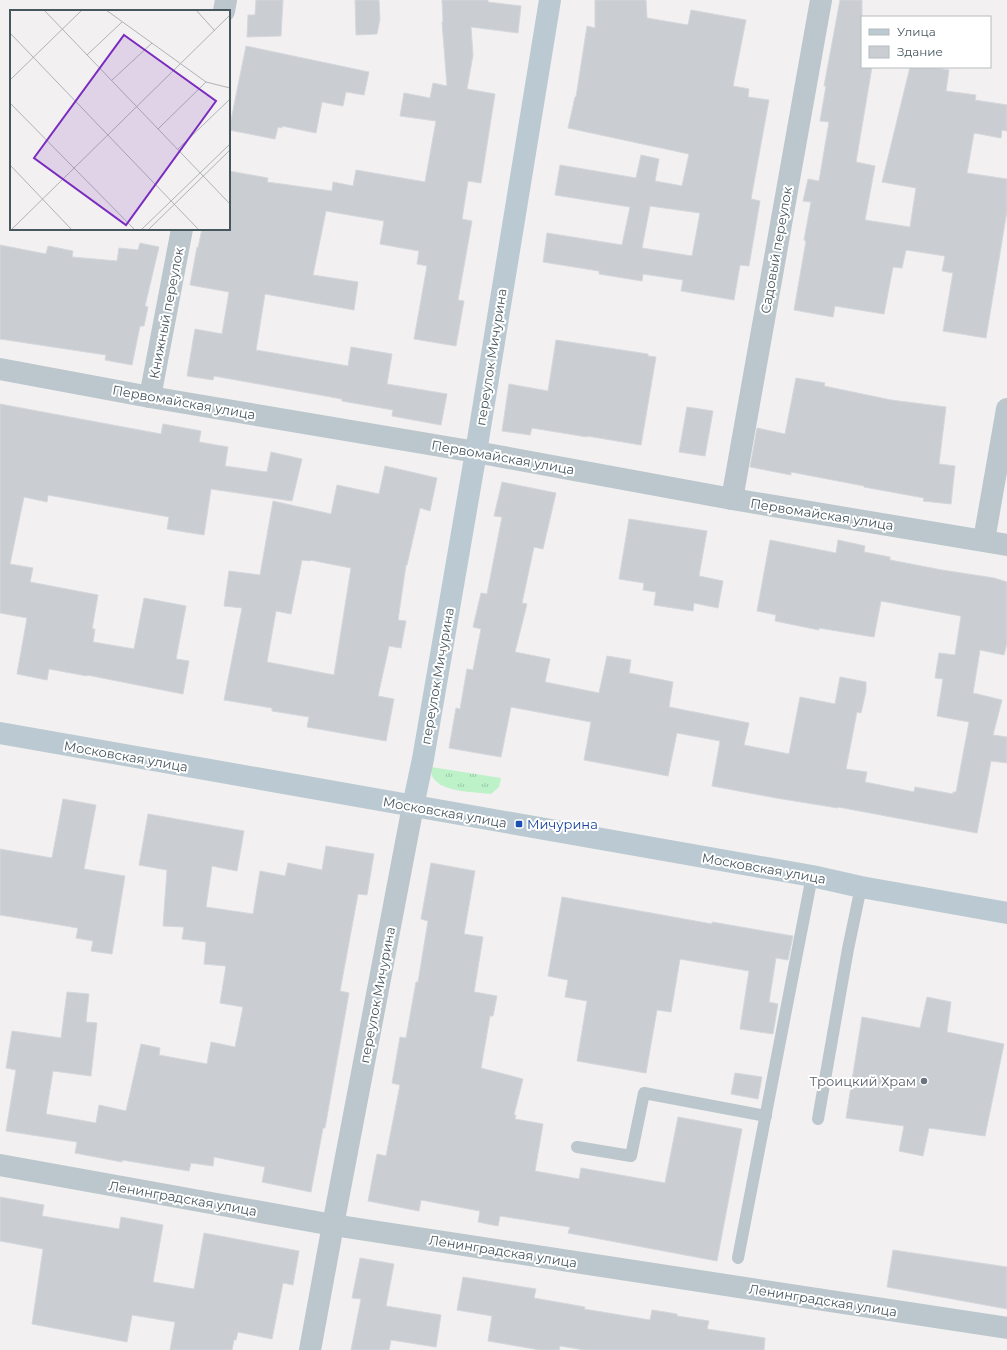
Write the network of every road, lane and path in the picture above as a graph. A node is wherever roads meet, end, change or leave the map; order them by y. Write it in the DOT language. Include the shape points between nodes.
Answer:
graph roads {
  1 [pos="226,0"];
  2 [pos="550,0"];
  3 [pos="821,0"];
  4 [pos="224,10"];
  5 [pos="182,230"];
  6 [pos="0,369"];
  7 [pos="150,397"];
  8 [pos="1007,409"];
  9 [pos="476,452"];
  10 [pos="732,499"];
  11 [pos="984,540"];
  12 [pos="1007,545"];
  13 [pos="0,733"];
  14 [pos="413,806"];
  15 [pos="812,876"];
  16 [pos="861,887"];
  17 [pos="1007,913"];
  18 [pos="766,1116"];
  19 [pos="818,1118"];
  20 [pos="577,1147"];
  21 [pos="0,1165"];
  22 [pos="333,1225"];
  23 [pos="738,1258"];
  24 [pos="1007,1328"];
  25 [pos="310,1350"];
  1 -- 4 [label="street"];
  2 -- 9 [label="main road, переулок Мичурина"];
  3 -- 10 [label="street, Садовый переулок"];
  5 -- 7 [label="street, Книжный переулок"];
  6 -- 7 [label="street, Первомайская улица"];
  7 -- 9 [label="street, Первомайская улица"];
  8 -- 11 [label="street"];
  9 -- 10 [label="street, Первомайская улица"];
  9 -- 14 [label="main road, переулок Мичурина"];
  10 -- 11 [label="street, Первомайская улица"];
  11 -- 12 [label="street, Первомайская улица"];
  13 -- 14 [label="main road, Московская улица"];
  14 -- 15 [label="main road, Московская улица"];
  14 -- 22 [label="street, переулок Мичурина"];
  15 -- 16 [label="main road, Московская улица"];
  15 -- 18 [label="lane"];
  16 -- 17 [label="main road, Московская улица"];
  16 -- 19 [label="lane"];
  18 -- 20 [label="lane" via="644,1093 631,1156"];
  18 -- 23 [label="lane"];
  21 -- 22 [label="street, Ленинградская улица"];
  22 -- 24 [label="street, Ленинградская улица"];
  22 -- 25 [label="street, переулок Мичурина"];
}
